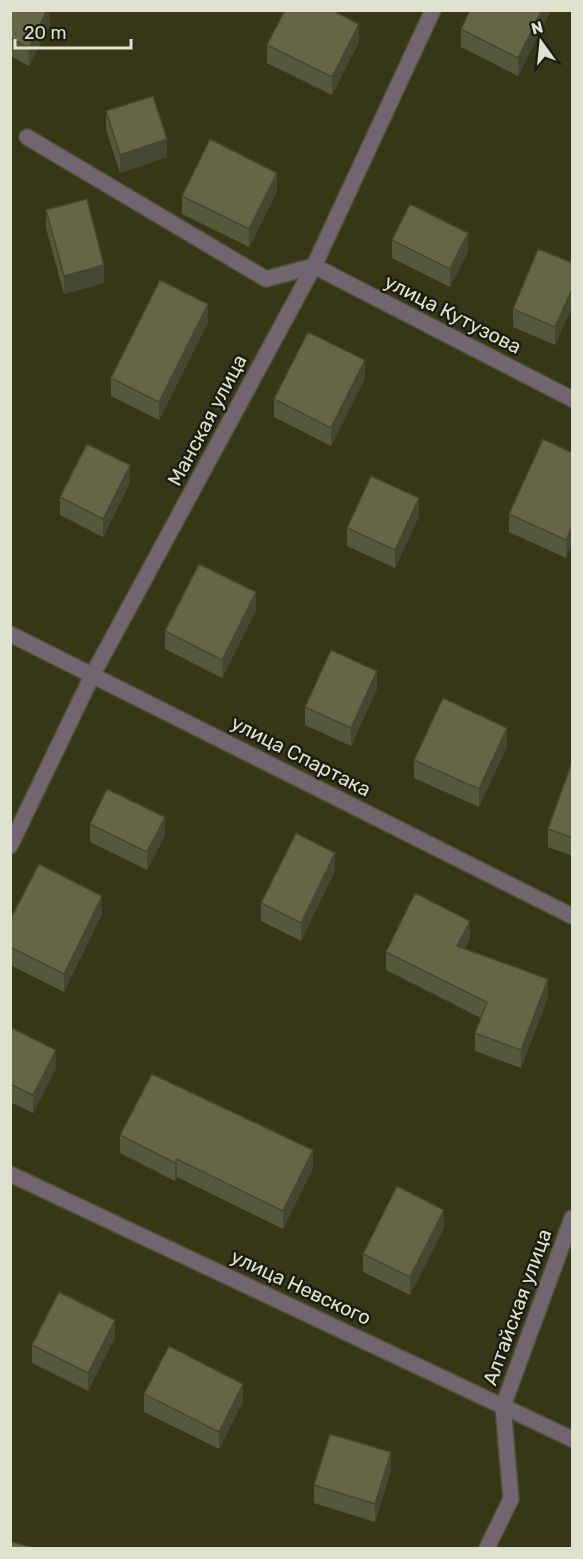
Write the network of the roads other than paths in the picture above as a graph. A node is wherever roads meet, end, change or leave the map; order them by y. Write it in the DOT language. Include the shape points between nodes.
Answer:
graph roads {
  1 [pos="433,10"];
  2 [pos="27,137"];
  3 [pos="314,266"];
  4 [pos="573,399"];
  5 [pos="10,634"];
  6 [pos="93,674"];
  7 [pos="10,846"];
  8 [pos="573,916"];
  9 [pos="10,1173"];
  10 [pos="573,1218"];
  11 [pos="503,1406"];
  12 [pos="573,1439"];
  13 [pos="487,1548"];
  1 -- 3 [label="street, Манская улица"];
  2 -- 3 [label="street" via="266,279"];
  3 -- 4 [label="street, улица Кутузова"];
  3 -- 6 [label="street, Манская улица"];
  5 -- 6 [label="street, улица Спартака"];
  6 -- 7 [label="street, Манская улица"];
  6 -- 8 [label="street, улица Спартака"];
  9 -- 11 [label="street, улица Невского"];
  10 -- 11 [label="street, Алтайская улица"];
  11 -- 12 [label="street, улица Невского"];
  11 -- 13 [label="street, Алтайская улица" via="511,1499"];
}
